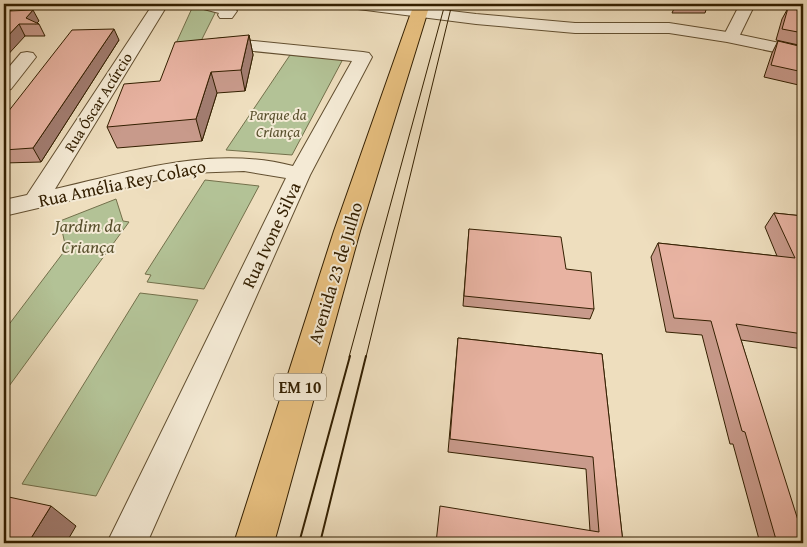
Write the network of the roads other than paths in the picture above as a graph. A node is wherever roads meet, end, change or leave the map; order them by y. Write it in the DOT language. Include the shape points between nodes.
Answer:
graph roads {
  1 [pos="160,4"];
  2 [pos="201,4"];
  3 [pos="358,4"];
  4 [pos="376,4"];
  5 [pos="747,4"];
  6 [pos="413,9"];
  7 [pos="226,15"];
  8 [pos="731,38"];
  9 [pos="222,43"];
  10 [pos="803,53"];
  11 [pos="27,57"];
  12 [pos="4,85"];
  13 [pos="298,175"];
  14 [pos="35,200"];
  15 [pos="4,208"];
  16 [pos="127,543"];
  17 [pos="254,543"];
  1 -- 14 [label="street, Rua Óscar Acúrcio"];
  2 -- 7 [label="street" via="229,11"];
  3 -- 6 [label="street"];
  4 -- 6 [label="street"];
  5 -- 8 [label="street"];
  6 -- 8 [label="street" via="575,28 669,28"];
  6 -- 17 [label="main road, Avenida 23 de Julho / EM 10"];
  8 -- 10 [label="street"];
  9 -- 13 [label="street, Rua Ivone Silva" via="363,58"];
  11 -- 12 [label="street"];
  13 -- 14 [label="street, Rua Amélia Rey Colaço" via="283,169 215,163"];
  13 -- 16 [label="street, Rua Ivone Silva"];
  14 -- 15 [label="street, Rua Amélia Rey Colaço"];
}
